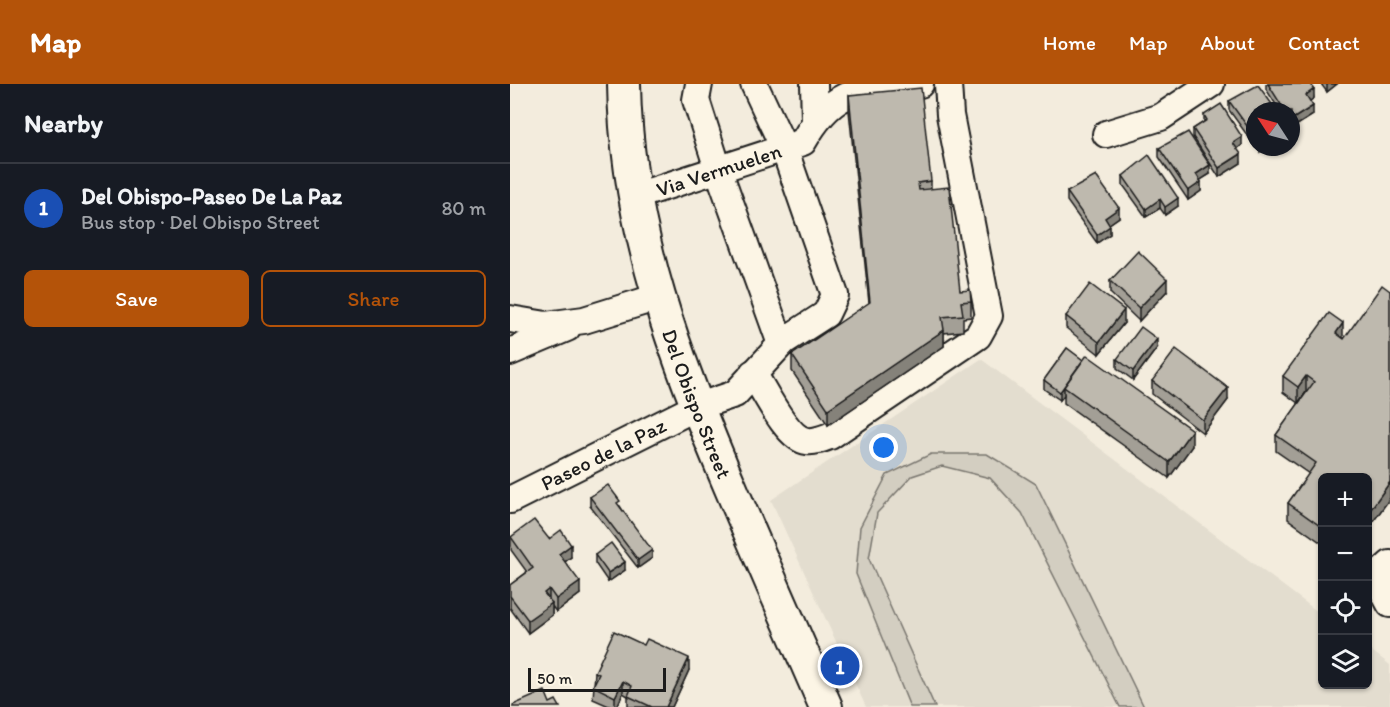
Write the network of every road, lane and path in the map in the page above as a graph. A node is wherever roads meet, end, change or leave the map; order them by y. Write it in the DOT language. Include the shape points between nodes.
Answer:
graph roads {
  1 [pos="624,84"];
  2 [pos="699,84"];
  3 [pos="754,84"];
  4 [pos="814,84"];
  5 [pos="920,84"];
  6 [pos="948,84"];
  7 [pos="1211,84"];
  8 [pos="1106,134"];
  9 [pos="800,137"];
  10 [pos="718,169"];
  11 [pos="633,197"];
  12 [pos="658,297"];
  13 [pos="510,319"];
  14 [pos="584,320"];
  15 [pos="781,344"];
  16 [pos="510,352"];
  17 [pos="753,373"];
  18 [pos="696,407"];
  19 [pos="510,500"];
  20 [pos="1390,564"];
  21 [pos="1390,604"];
  22 [pos="826,707"];
  1 -- 11 [label="main road, Del Obispo Street"];
  2 -- 10 [label="street" via="696,100"];
  3 -- 9 [label="street"];
  4 -- 9 [label="street"];
  5 -- 9 [label="street" via="838,98"];
  6 -- 17 [label="street" via="950,115 989,316 978,336 816,441 805,441 790,432"];
  7 -- 8 [label="street" via="1161,117"];
  9 -- 10 [label="street, Via Vermuelen"];
  9 -- 15 [label="street, Paseo de la Paz" via="835,295 826,314"];
  10 -- 11 [label="street, Via Vermuelen"];
  10 -- 15 [label="street"];
  11 -- 12 [label="main road, Del Obispo Street"];
  12 -- 14 [label="street"];
  12 -- 18 [label="main road, Del Obispo Street"];
  13 -- 14 [label="street" via="546,326"];
  14 -- 16 [label="street"];
  15 -- 17 [label="street, Paseo de la Paz"];
  17 -- 18 [label="street, Paseo de la Paz" via="735,394"];
  18 -- 19 [label="street, Paseo de la Paz"];
  18 -- 22 [label="main road, Del Obispo Street"];
  20 -- 21 [label="street" via="1379,574"];
}
